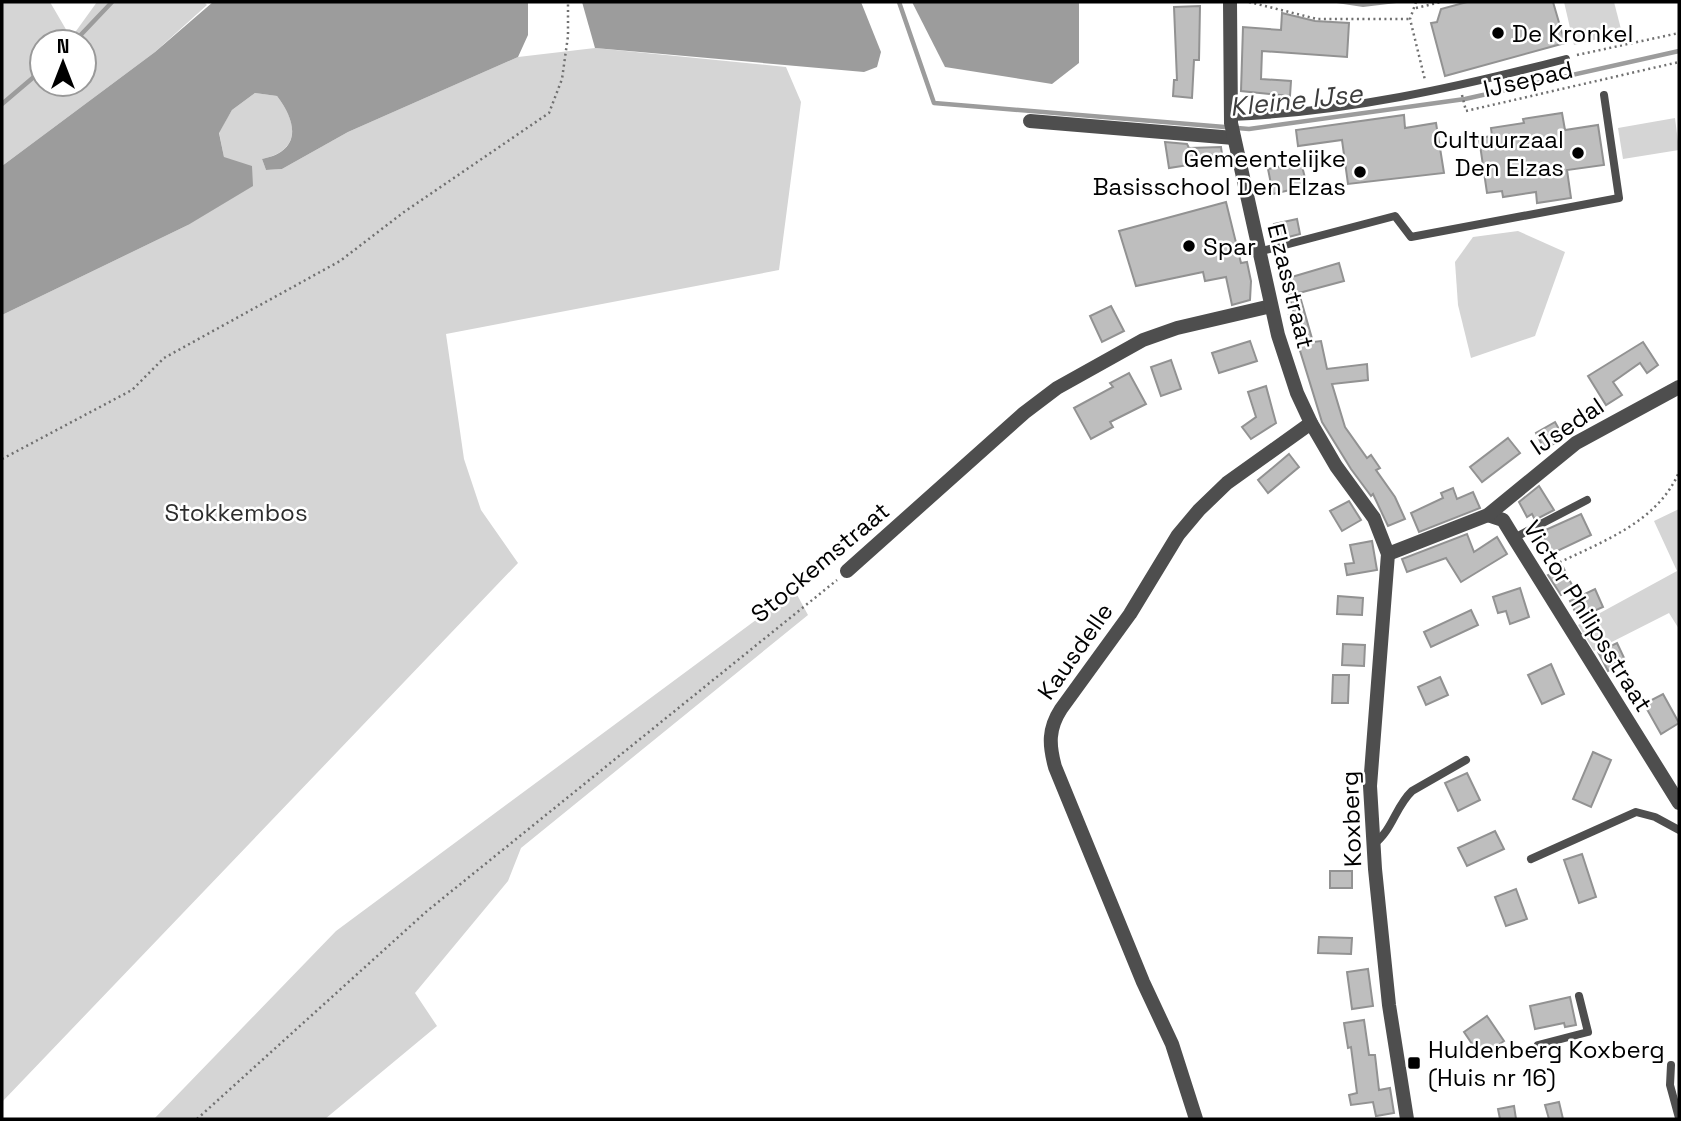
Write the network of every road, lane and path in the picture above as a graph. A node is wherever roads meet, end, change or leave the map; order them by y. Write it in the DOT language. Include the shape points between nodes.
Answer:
graph roads {
  1 [pos="568,2"];
  2 [pos="1230,2"];
  3 [pos="1249,2"];
  4 [pos="1416,2"];
  5 [pos="1441,2"];
  6 [pos="1416,8"];
  7 [pos="1410,19"];
  8 [pos="1679,33"];
  9 [pos="1566,60"];
  10 [pos="1679,62"];
  11 [pos="1461,91"];
  12 [pos="1429,94"];
  13 [pos="1604,95"];
  14 [pos="1030,121"];
  15 [pos="1232,128"];
  16 [pos="1258,252"];
  17 [pos="1271,306"];
  18 [pos="1679,387"];
  19 [pos="1311,424"];
  20 [pos="2,459"];
  21 [pos="1679,472"];
  22 [pos="1587,500"];
  23 [pos="1488,515"];
  24 [pos="1374,518"];
  25 [pos="1514,538"];
  26 [pos="1388,554"];
  27 [pos="847,571"];
  28 [pos="1537,574"];
  29 [pos="1466,760"];
  30 [pos="1679,803"];
  31 [pos="1679,830"];
  32 [pos="1373,845"];
  33 [pos="1531,859"];
  34 [pos="1579,996"];
  35 [pos="1538,1045"];
  36 [pos="1671,1065"];
  37 [pos="1679,1118"];
  38 [pos="197,1119"];
  39 [pos="1196,1119"];
  40 [pos="1407,1119"];
  1 -- 20 [label="path" via="562,79 549,113 340,261 164,358 132,390"];
  2 -- 15 [label="street, Elzasstraat"];
  3 -- 7 [label="path" via="1317,19"];
  4 -- 6 [label="path"];
  5 -- 6 [label="path"];
  6 -- 7 [label="path"];
  7 -- 12 [label="path"];
  8 -- 9 [label="path"];
  9 -- 12 [label="lane"];
  10 -- 11 [label="path, IJsepad" via="1466,110"];
  12 -- 15 [label="lane"];
  13 -- 16 [label="lane" via="1619,198 1411,237 1395,216"];
  14 -- 15 [label="street"];
  15 -- 16 [label="street, Elzasstraat"];
  16 -- 17 [label="street, Elzasstraat"];
  17 -- 19 [label="street, Elzasstraat" via="1287,366"];
  17 -- 27 [label="street, Stockemstraat" via="1143,340 1057,388"];
  18 -- 23 [label="street, IJsedal" via="1576,443"];
  19 -- 24 [label="street, Elzasstraat"];
  19 -- 39 [label="street, Kausdelle" via="1227,483 1178,535 1130,614 1053,721 1050,738 1055,767 1172,1044"];
  21 -- 28 [label="path" via="1670,492 1647,516"];
  22 -- 25 [label="lane"];
  23 -- 25 [label="street, Victor Philipsstraat" via="1503,520"];
  23 -- 26 [label="street, Victor Philipsstraat"];
  24 -- 26 [label="street, Koxberg"];
  25 -- 28 [label="street, Victor Philipsstraat"];
  26 -- 32 [label="street, Koxberg" via="1370,786"];
  27 -- 38 [label="path, Stockemstraat" via="427,911"];
  28 -- 30 [label="street, Victor Philipsstraat"];
  29 -- 32 [label="lane" via="1412,791 1391,827"];
  31 -- 33 [label="lane" via="1636,813"];
  32 -- 40 [label="street, Koxberg"];
  34 -- 35 [label="lane" via="1588,1032"];
  36 -- 37 [label="lane" via="1670,1085"];
}
